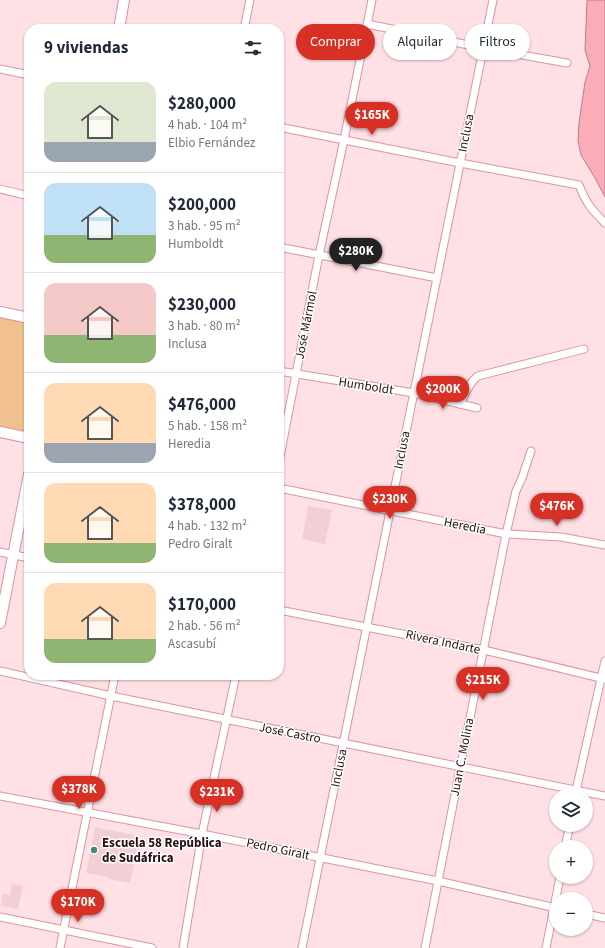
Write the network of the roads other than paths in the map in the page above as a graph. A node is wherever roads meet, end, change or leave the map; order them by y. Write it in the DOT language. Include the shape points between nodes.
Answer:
graph roads {
  1 [pos="124,0"];
  2 [pos="250,0"];
  3 [pos="372,0"];
  4 [pos="493,0"];
  5 [pos="120,24"];
  6 [pos="245,24"];
  7 [pos="367,24"];
  8 [pos="488,24"];
  9 [pos="375,26"];
  10 [pos="465,44"];
  11 [pos="530,56"];
  12 [pos="360,60"];
  13 [pos="481,60"];
  14 [pos="567,63"];
  15 [pos="0,69"];
  16 [pos="24,74"];
  17 [pos="284,128"];
  18 [pos="344,140"];
  19 [pos="460,163"];
  20 [pos="0,189"];
  21 [pos="24,195"];
  22 [pos="605,222"];
  23 [pos="284,248"];
  24 [pos="319,254"];
  25 [pos="437,278"];
  26 [pos="0,312"];
  27 [pos="24,317"];
  28 [pos="584,349"];
  29 [pos="284,372"];
  30 [pos="296,374"];
  31 [pos="414,394"];
  32 [pos="460,404"];
  33 [pos="477,408"];
  34 [pos="0,432"];
  35 [pos="284,436"];
  36 [pos="24,437"];
  37 [pos="530,451"];
  38 [pos="284,489"];
  39 [pos="24,499"];
  40 [pos="390,511"];
  41 [pos="506,534"];
  42 [pos="605,545"];
  43 [pos="0,552"];
  44 [pos="13,554"];
  45 [pos="24,557"];
  46 [pos="284,611"];
  47 [pos="0,623"];
  48 [pos="367,626"];
  49 [pos="484,650"];
  50 [pos="605,661"];
  51 [pos="0,671"];
  52 [pos="24,676"];
  53 [pos="603,679"];
  54 [pos="40,680"];
  55 [pos="114,680"];
  56 [pos="235,680"];
  57 [pos="111,696"];
  58 [pos="227,720"];
  59 [pos="344,743"];
  60 [pos="460,766"];
  61 [pos="558,788"];
  62 [pos="577,788"];
  63 [pos="593,794"];
  64 [pos="0,796"];
  65 [pos="605,796"];
  66 [pos="88,812"];
  67 [pos="202,834"];
  68 [pos="320,858"];
  69 [pos="438,881"];
  70 [pos="549,906"];
  71 [pos="593,915"];
  72 [pos="0,917"];
  73 [pos="605,918"];
  74 [pos="64,930"];
  75 [pos="549,934"];
  76 [pos="60,948"];
  77 [pos="152,948"];
  78 [pos="183,948"];
  79 [pos="302,948"];
  80 [pos="425,948"];
  81 [pos="546,948"];
  1 -- 5 [label="main road"];
  2 -- 6 [label="street"];
  3 -- 7 [label="street, José Mármol"];
  4 -- 8 [label="street, Inclusa"];
  9 -- 10 [label="street"];
  11 -- 14 [label="street"];
  12 -- 18 [label="street, José Mármol"];
  13 -- 19 [label="street, Inclusa"];
  15 -- 16 [label="street"];
  17 -- 18 [label="street"];
  18 -- 19 [label="street"];
  18 -- 24 [label="street, José Mármol"];
  19 -- 22 [label="street" via="579,185 585,201"];
  19 -- 25 [label="street, Inclusa"];
  20 -- 21 [label="street"];
  23 -- 24 [label="street"];
  24 -- 25 [label="street"];
  24 -- 30 [label="street, José Mármol"];
  25 -- 31 [label="street, Inclusa"];
  26 -- 27 [label="main road"];
  28 -- 32 [label="street" via="478,376 474,378"];
  29 -- 30 [label="street, Humboldt"];
  30 -- 31 [label="street, Humboldt"];
  30 -- 35 [label="street, José Mármol"];
  31 -- 32 [label="street, Humboldt"];
  31 -- 40 [label="street, Inclusa"];
  32 -- 33 [label="street, Humboldt"];
  34 -- 36 [label="main road"];
  37 -- 41 [label="street, Juan C. Molina" via="516,491"];
  38 -- 40 [label="street, Heredia"];
  39 -- 44 [label="main road"];
  40 -- 41 [label="street, Heredia"];
  40 -- 48 [label="street, Inclusa"];
  41 -- 42 [label="street, Heredia" via="561,537"];
  41 -- 49 [label="street, Juan C. Molina"];
  43 -- 44 [label="street"];
  44 -- 45 [label="street"];
  44 -- 47 [label="main road"];
  46 -- 48 [label="street, Rivera Indarte"];
  48 -- 49 [label="street, Rivera Indarte"];
  48 -- 59 [label="street, Inclusa"];
  49 -- 53 [label="street, Rivera Indarte"];
  49 -- 60 [label="street, Juan C. Molina"];
  50 -- 53 [label="street"];
  51 -- 52 [label="street, José Castro"];
  53 -- 62 [label="street"];
  54 -- 57 [label="street, José Castro"];
  55 -- 57 [label="street"];
  56 -- 58 [label="street"];
  57 -- 58 [label="street, José Castro"];
  57 -- 66 [label="street"];
  58 -- 59 [label="street, José Castro"];
  58 -- 67 [label="street"];
  59 -- 60 [label="street, José Castro"];
  59 -- 68 [label="street, Inclusa"];
  60 -- 61 [label="street, José Castro"];
  60 -- 69 [label="street, Juan C. Molina"];
  63 -- 65 [label="street, José Castro"];
  64 -- 66 [label="street, Pedro Giralt"];
  66 -- 67 [label="street, Pedro Giralt"];
  66 -- 74 [label="street"];
  67 -- 68 [label="street, Pedro Giralt"];
  67 -- 78 [label="street"];
  68 -- 69 [label="street, Pedro Giralt"];
  68 -- 79 [label="street, Inclusa"];
  69 -- 70 [label="street, Pedro Giralt"];
  69 -- 80 [label="street, Juan C. Molina"];
  71 -- 73 [label="street"];
  72 -- 74 [label="street"];
  74 -- 76 [label="street"];
  74 -- 77 [label="street"];
  75 -- 81 [label="street"];
}
